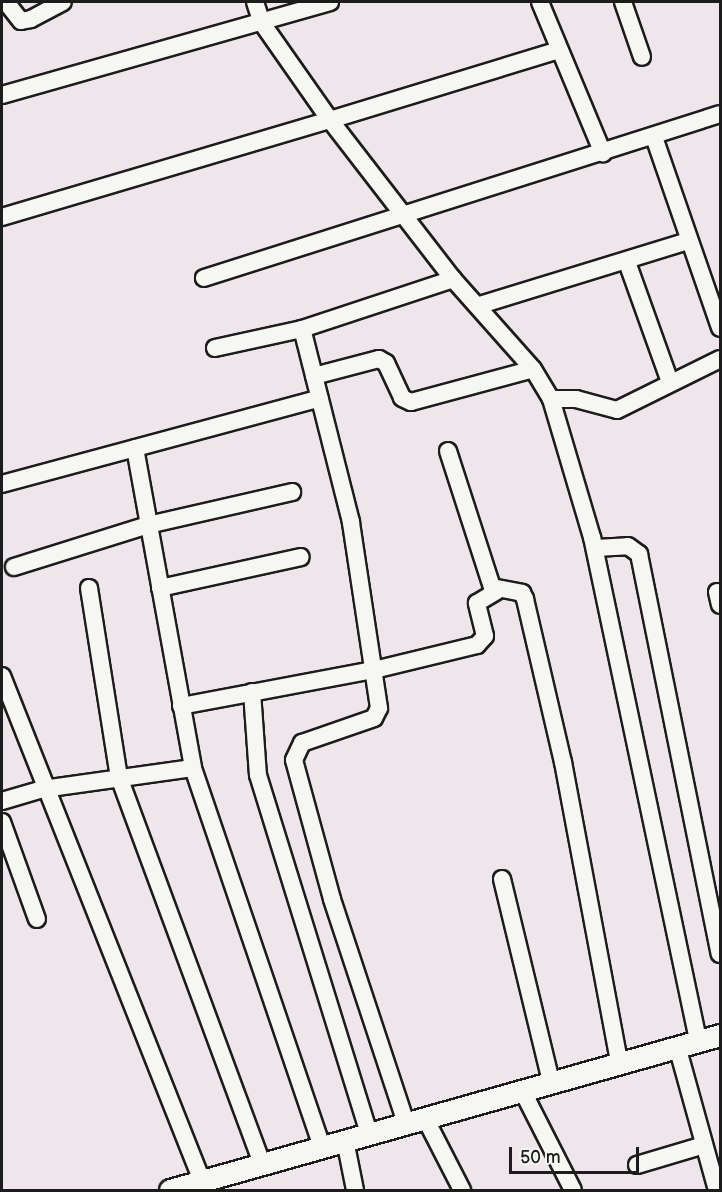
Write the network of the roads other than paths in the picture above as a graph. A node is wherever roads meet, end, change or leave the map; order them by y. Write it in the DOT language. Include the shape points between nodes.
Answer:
graph roads {
  1 [pos="6,2"];
  2 [pos="63,2"];
  3 [pos="255,2"];
  4 [pos="330,2"];
  5 [pos="540,2"];
  6 [pos="623,2"];
  7 [pos="262,23"];
  8 [pos="559,50"];
  9 [pos="642,57"];
  10 [pos="2,95"];
  11 [pos="720,114"];
  12 [pos="330,120"];
  13 [pos="654,137"];
  14 [pos="603,153"];
  15 [pos="402,214"];
  16 [pos="2,217"];
  17 [pos="688,241"];
  18 [pos="627,262"];
  19 [pos="204,278"];
  20 [pos="453,279"];
  21 [pos="480,305"];
  22 [pos="720,328"];
  23 [pos="302,329"];
  24 [pos="215,348"];
  25 [pos="720,359"];
  26 [pos="533,369"];
  27 [pos="314,376"];
  28 [pos="670,382"];
  29 [pos="320,398"];
  30 [pos="551,399"];
  31 [pos="135,448"];
  32 [pos="448,451"];
  33 [pos="2,484"];
  34 [pos="292,492"];
  35 [pos="148,525"];
  36 [pos="595,548"];
  37 [pos="301,557"];
  38 [pos="14,567"];
  39 [pos="89,588"];
  40 [pos="160,588"];
  41 [pos="497,591"];
  42 [pos="374,669"];
  43 [pos="2,676"];
  44 [pos="252,693"];
  45 [pos="182,706"];
  46 [pos="193,768"];
  47 [pos="119,777"];
  48 [pos="43,789"];
  49 [pos="2,801"];
  50 [pos="2,822"];
  51 [pos="502,879"];
  52 [pos="37,919"];
  53 [pos="720,954"];
  54 [pos="720,1035"];
  55 [pos="698,1040"];
  56 [pos="677,1046"];
  57 [pos="619,1062"];
  58 [pos="551,1082"];
  59 [pos="522,1090"];
  60 [pos="416,1120"];
  61 [pos="369,1133"];
  62 [pos="345,1140"];
  63 [pos="704,1145"];
  64 [pos="322,1147"];
  65 [pos="262,1164"];
  66 [pos="637,1166"];
  67 [pos="202,1181"];
  68 [pos="170,1191"];
  69 [pos="355,1191"];
  70 [pos="462,1191"];
  71 [pos="573,1191"];
  72 [pos="717,1191"];
  1 -- 2 [label="street" via="21,21"];
  3 -- 7 [label="street"];
  4 -- 7 [label="street"];
  5 -- 8 [label="street"];
  6 -- 9 [label="street"];
  7 -- 10 [label="street"];
  7 -- 12 [label="street"];
  8 -- 12 [label="street"];
  8 -- 14 [label="street"];
  11 -- 13 [label="street"];
  12 -- 15 [label="street"];
  12 -- 16 [label="street"];
  13 -- 14 [label="street"];
  13 -- 17 [label="street"];
  14 -- 15 [label="street"];
  15 -- 19 [label="street"];
  15 -- 20 [label="street"];
  17 -- 18 [label="street"];
  17 -- 22 [label="street"];
  18 -- 21 [label="street"];
  18 -- 28 [label="street"];
  20 -- 21 [label="street"];
  20 -- 23 [label="street"];
  21 -- 26 [label="street"];
  23 -- 24 [label="street"];
  23 -- 27 [label="street"];
  25 -- 28 [label="street"];
  26 -- 27 [label="street" via="411,402 402,398 386,363 379,359"];
  26 -- 30 [label="street"];
  27 -- 29 [label="street"];
  28 -- 30 [label="street" via="617,410 571,398"];
  29 -- 31 [label="street"];
  29 -- 42 [label="street" via="351,522"];
  30 -- 36 [label="street"];
  31 -- 33 [label="street"];
  31 -- 35 [label="street"];
  32 -- 41 [label="street" via="492,587"];
  34 -- 35 [label="street"];
  35 -- 38 [label="street"];
  35 -- 40 [label="street"];
  36 -- 53 [label="street" via="628,546 639,554"];
  36 -- 55 [label="street"];
  37 -- 40 [label="street"];
  39 -- 47 [label="street"];
  40 -- 45 [label="street"];
  41 -- 42 [label="street" via="477,603 485,636 481,643"];
  41 -- 57 [label="street" via="520,592 525,599 563,762"];
  42 -- 44 [label="street"];
  42 -- 60 [label="street" via="379,708 376,716 302,743 294,760 332,899"];
  43 -- 48 [label="street"];
  44 -- 45 [label="street"];
  44 -- 61 [label="street" via="258,775"];
  45 -- 46 [label="street"];
  46 -- 47 [label="street"];
  46 -- 64 [label="street"];
  47 -- 48 [label="street"];
  47 -- 65 [label="street"];
  48 -- 49 [label="street"];
  48 -- 67 [label="street"];
  50 -- 52 [label="street"];
  51 -- 58 [label="street"];
  54 -- 55 [label="street"];
  55 -- 56 [label="street"];
  56 -- 57 [label="street"];
  56 -- 63 [label="street"];
  57 -- 58 [label="street"];
  58 -- 59 [label="street"];
  59 -- 60 [label="street"];
  59 -- 71 [label="street"];
  60 -- 61 [label="street"];
  60 -- 70 [label="street"];
  61 -- 62 [label="street"];
  62 -- 64 [label="street"];
  62 -- 69 [label="street"];
  63 -- 66 [label="street"];
  63 -- 72 [label="street"];
  64 -- 65 [label="street"];
  65 -- 67 [label="street"];
  67 -- 68 [label="street"];
}
